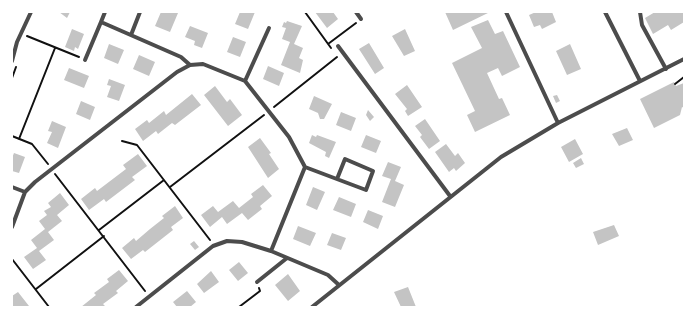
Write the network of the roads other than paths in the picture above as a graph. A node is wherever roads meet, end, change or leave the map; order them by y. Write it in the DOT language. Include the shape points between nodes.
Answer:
graph roads {
  1 [pos="31,12"];
  2 [pos="105,12"];
  3 [pos="140,12"];
  4 [pos="356,12"];
  5 [pos="506,12"];
  6 [pos="605,12"];
  7 [pos="640,12"];
  8 [pos="361,20"];
  9 [pos="101,22"];
  10 [pos="269,28"];
  11 [pos="131,34"];
  12 [pos="14,41"];
  13 [pos="338,46"];
  14 [pos="684,59"];
  15 [pos="85,60"];
  16 [pos="12,61"];
  17 [pos="190,65"];
  18 [pos="666,69"];
  19 [pos="245,81"];
  20 [pos="640,81"];
  21 [pos="558,123"];
  22 [pos="305,166"];
  23 [pos="337,179"];
  24 [pos="12,186"];
  25 [pos="25,192"];
  26 [pos="450,196"];
  27 [pos="12,227"];
  28 [pos="271,251"];
  29 [pos="287,258"];
  30 [pos="257,282"];
  31 [pos="339,285"];
  32 [pos="136,307"];
  33 [pos="312,307"];
  1 -- 12 [label="street"];
  2 -- 9 [label="street"];
  3 -- 11 [label="street"];
  4 -- 8 [label="street"];
  5 -- 21 [label="street"];
  6 -- 20 [label="street"];
  7 -- 18 [label="street" via="642,25"];
  9 -- 11 [label="street"];
  9 -- 15 [label="street"];
  10 -- 19 [label="street"];
  11 -- 17 [label="street" via="181,57"];
  12 -- 16 [label="street"];
  13 -- 26 [label="street"];
  14 -- 18 [label="street"];
  17 -- 19 [label="street" via="203,64"];
  17 -- 25 [label="street" via="177,72"];
  18 -- 20 [label="street"];
  19 -- 22 [label="street" via="290,137"];
  20 -- 21 [label="street"];
  21 -- 26 [label="street" via="501,157"];
  22 -- 23 [label="street"];
  22 -- 28 [label="street"];
  23 -- 23 [label="street" via="366,190 373,171 345,159"];
  24 -- 25 [label="street"];
  25 -- 27 [label="street"];
  26 -- 31 [label="street"];
  28 -- 29 [label="street"];
  28 -- 32 [label="street" via="242,242 227,241 213,246"];
  29 -- 30 [label="street"];
  29 -- 31 [label="street" via="328,275"];
  31 -- 33 [label="street"];
}
